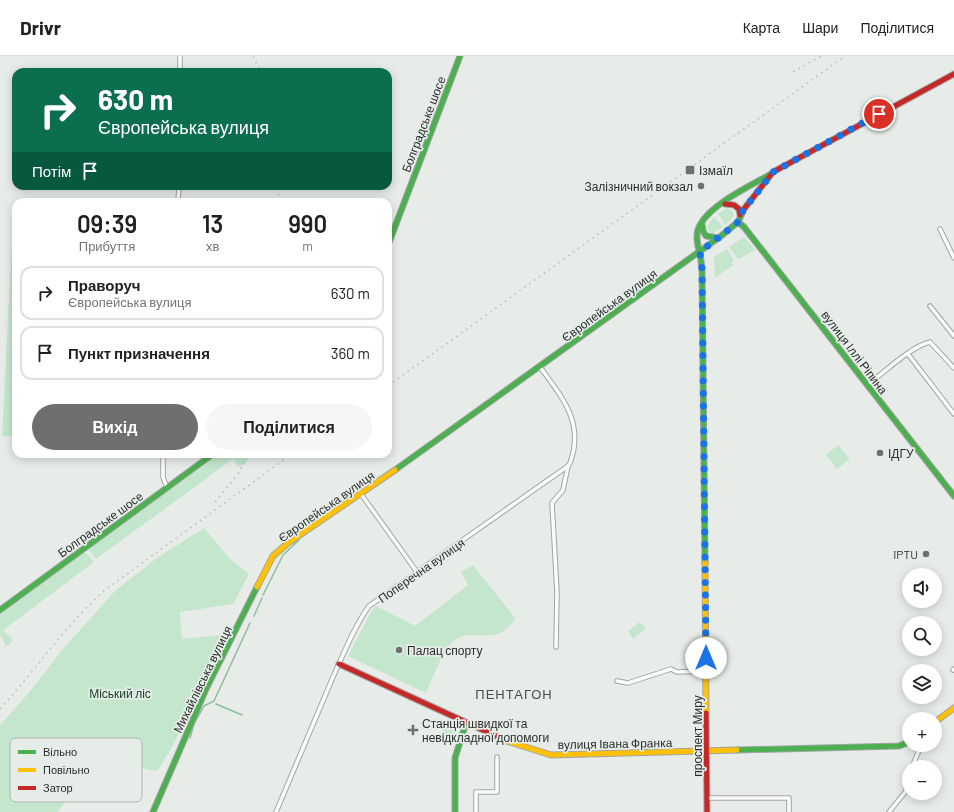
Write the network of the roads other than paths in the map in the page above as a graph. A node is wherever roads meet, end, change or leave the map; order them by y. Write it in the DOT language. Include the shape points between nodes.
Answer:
graph roads {
  1 [pos="180,56"];
  2 [pos="460,56"];
  3 [pos="180,68"];
  4 [pos="954,74"];
  5 [pos="773,172"];
  6 [pos="752,185"];
  7 [pos="758,191"];
  8 [pos="722,205"];
  9 [pos="740,215"];
  10 [pos="703,221"];
  11 [pos="738,222"];
  12 [pos="940,229"];
  13 [pos="392,234"];
  14 [pos="721,236"];
  15 [pos="700,252"];
  16 [pos="954,258"];
  17 [pos="930,306"];
  18 [pos="954,336"];
  19 [pos="908,354"];
  20 [pos="540,367"];
  21 [pos="954,368"];
  22 [pos="867,385"];
  23 [pos="954,414"];
  24 [pos="163,458"];
  25 [pos="208,458"];
  26 [pos="568,466"];
  27 [pos="167,488"];
  28 [pos="361,494"];
  29 [pos="954,496"];
  30 [pos="273,556"];
  31 [pos="417,572"];
  32 [pos="0,610"];
  33 [pos="556,647"];
  34 [pos="339,664"];
  35 [pos="706,671"];
  36 [pos="617,682"];
  37 [pos="954,708"];
  38 [pos="942,717"];
  39 [pos="466,722"];
  40 [pos="902,745"];
  41 [pos="706,751"];
  42 [pos="497,757"];
  43 [pos="902,796"];
  44 [pos="707,798"];
  45 [pos="153,812"];
  46 [pos="276,812"];
  47 [pos="455,812"];
  48 [pos="476,812"];
  49 [pos="707,812"];
  50 [pos="790,812"];
  51 [pos="889,812"];
  1 -- 3 [label="street"];
  2 -- 13 [label="main road, Болградське шосе"];
  4 -- 5 [label="main road"];
  5 -- 6 [label="main road"];
  5 -- 7 [label="main road"];
  6 -- 7 [label="main road"];
  6 -- 8 [label="main road"];
  7 -- 9 [label="main road"];
  8 -- 9 [label="main road" via="734,205 739,209"];
  8 -- 10 [label="main road"];
  9 -- 11 [label="main road"];
  10 -- 14 [label="main road" via="702,229 706,236 714,239"];
  10 -- 15 [label="main road, проспект Миру" via="698,231"];
  11 -- 14 [label="main road, Європейська вулиця"];
  11 -- 22 [label="main road, вулиця Іллі Ріпина"];
  12 -- 16 [label="street"];
  14 -- 15 [label="main road, Європейська вулиця"];
  15 -- 20 [label="main road, Європейська вулиця"];
  15 -- 35 [label="main road, проспект Миру"];
  17 -- 18 [label="street"];
  19 -- 21 [label="street" via="930,342"];
  19 -- 22 [label="street"];
  19 -- 23 [label="street"];
  20 -- 26 [label="street" via="571,412 575,434 572,458"];
  20 -- 28 [label="main road, Європейська вулиця"];
  22 -- 29 [label="main road, вулиця Іллі Ріпина"];
  24 -- 27 [label="street" via="163,476"];
  25 -- 27 [label="main road, Болградське шосе"];
  26 -- 31 [label="street, Поперечна вулиця"];
  26 -- 33 [label="street" via="563,490 552,503 557,592"];
  27 -- 32 [label="main road, Болградське шосе"];
  28 -- 30 [label="main road, Європейська вулиця"];
  28 -- 31 [label="street"];
  30 -- 45 [label="main road, Михайлівська вулиця" via="206,689"];
  31 -- 34 [label="street, Поперечна вулиця" via="369,606"];
  34 -- 39 [label="main road, вулиця Івана Франка"];
  34 -- 46 [label="street, Поперечна вулиця"];
  35 -- 36 [label="street" via="677,672 671,669 628,682"];
  35 -- 41 [label="main road, проспект Миру"];
  37 -- 38 [label="main road"];
  39 -- 41 [label="main road, вулиця Івана Франка" via="506,741 551,755"];
  39 -- 47 [label="main road" via="455,758"];
  40 -- 41 [label="main road, вулиця Івана Франка"];
  41 -- 44 [label="main road, проспект Миру"];
  42 -- 48 [label="street" via="497,792 476,792"];
  43 -- 51 [label="street"];
  44 -- 49 [label="main road, проспект Миру"];
  44 -- 50 [label="street" via="789,798"];
}
